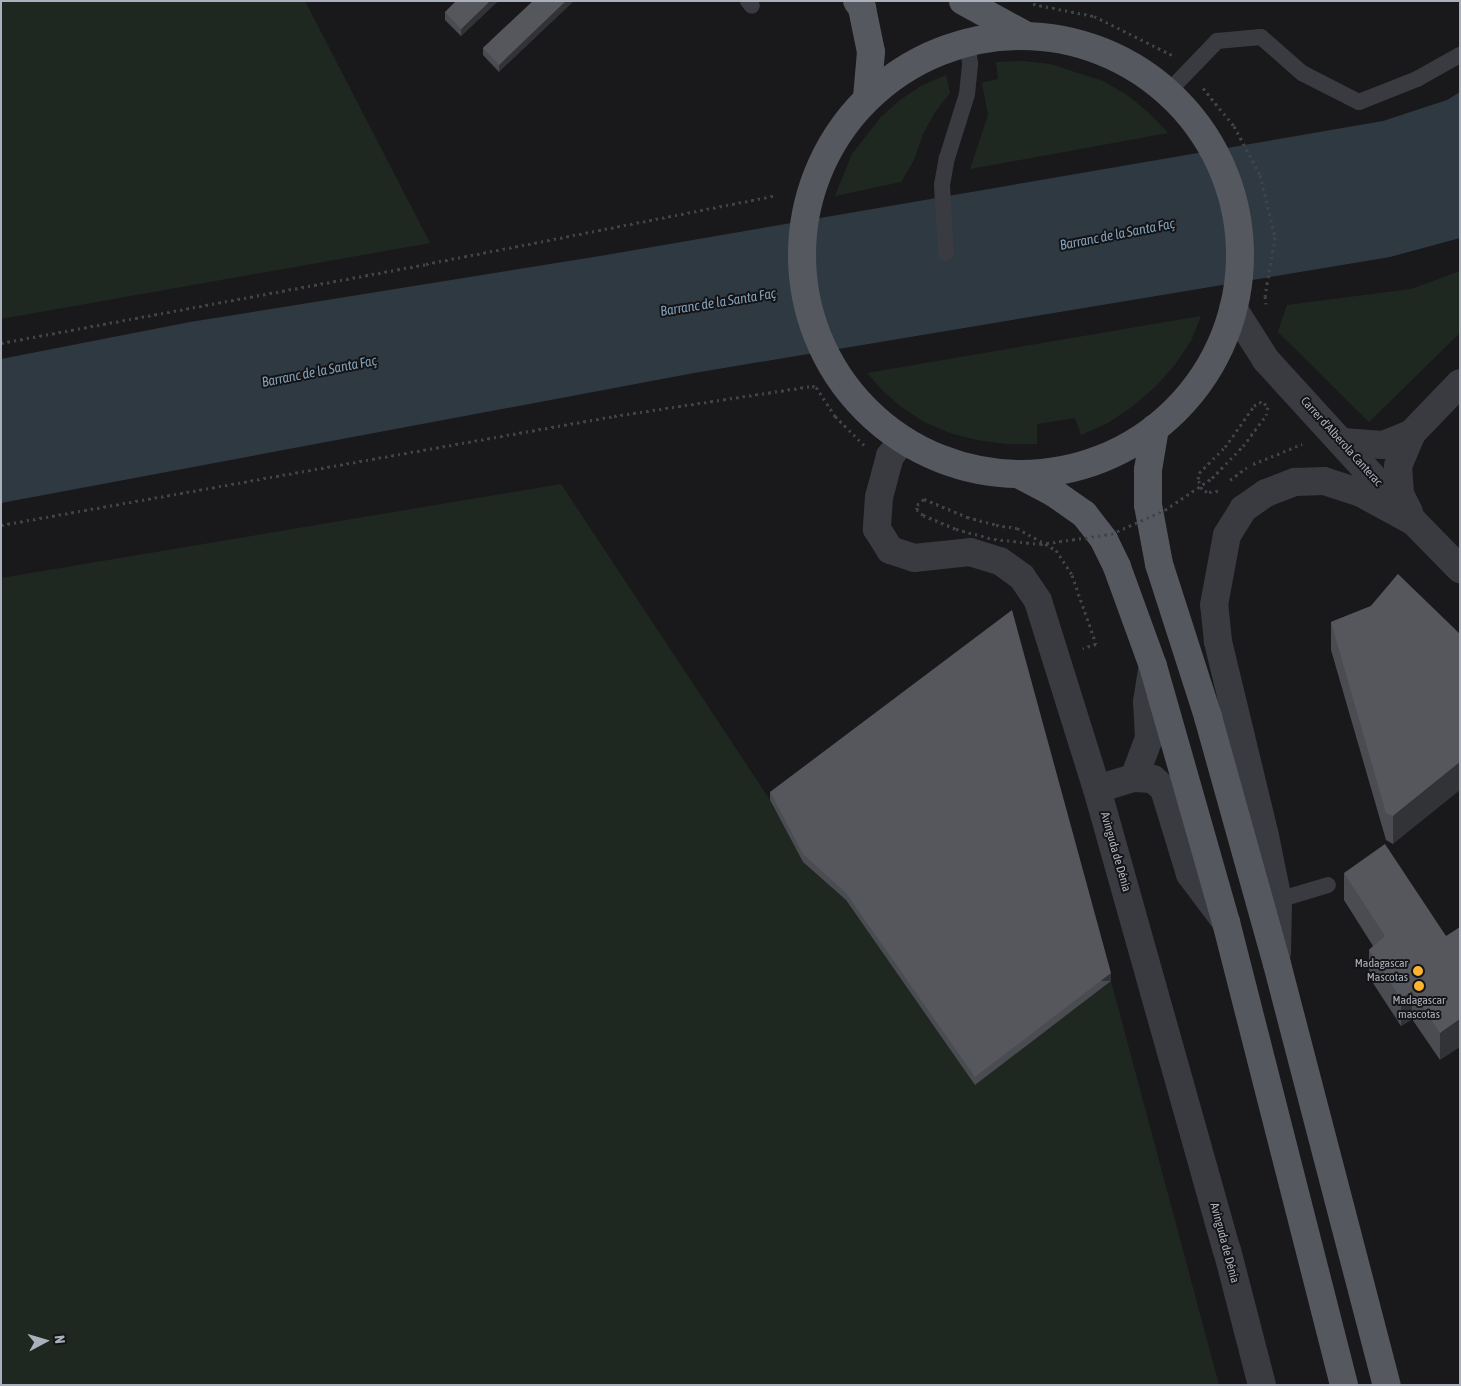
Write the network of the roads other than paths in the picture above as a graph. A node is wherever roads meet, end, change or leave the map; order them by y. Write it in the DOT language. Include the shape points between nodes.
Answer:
graph roads {
  1 [pos="857,1"];
  2 [pos="964,1"];
  3 [pos="1025,35"];
  4 [pos="967,42"];
  5 [pos="1460,55"];
  6 [pos="1168,92"];
  7 [pos="867,98"];
  8 [pos="946,253"];
  9 [pos="1234,302"];
  10 [pos="1460,383"];
  11 [pos="1154,428"];
  12 [pos="1412,434"];
  13 [pos="904,440"];
  14 [pos="1343,442"];
  15 [pos="1018,474"];
  16 [pos="1414,522"];
  17 [pos="1460,569"];
  18 [pos="1153,666"];
  19 [pos="1134,778"];
  20 [pos="1097,789"];
  21 [pos="1328,885"];
  22 [pos="1278,900"];
  23 [pos="1226,922"];
  24 [pos="1277,964"];
  25 [pos="1262,1385"];
  26 [pos="1344,1385"];
  27 [pos="1388,1385"];
  1 -- 7 [label="main road" via="862,8 871,52"];
  2 -- 3 [label="main road"];
  3 -- 4 [label="main road"];
  3 -- 6 [label="main road" via="1064,40 1102,51 1136,68"];
  4 -- 7 [label="main road" via="922,59"];
  4 -- 8 [label="lane" via="970,63 967,94 942,185"];
  5 -- 6 [label="lane" via="1417,79 1359,102 1302,74 1261,37 1216,41"];
  6 -- 9 [label="main road" via="1204,136 1220,165 1231,197 1238,230 1239,263"];
  7 -- 13 [label="main road" via="842,128 827,154 809,199 803,235 802,272 821,344 839,376 868,411"];
  9 -- 11 [label="main road" via="1221,343 1204,375 1181,404"];
  9 -- 14 [label="street, Carrer d'Alberola Canterac" via="1266,360"];
  10 -- 12 [label="street"];
  11 -- 15 [label="main road" via="1130,445 1094,461 1047,473"];
  11 -- 24 [label="main road" via="1148,470 1148,505 1159,564 1208,717"];
  12 -- 14 [label="street" via="1383,445"];
  12 -- 16 [label="street" via="1398,466 1400,494"];
  13 -- 15 [label="main road" via="958,465"];
  13 -- 20 [label="street, Avinguda de Dénia" via="890,456 879,498 877,529 890,550 914,558 970,552 1000,561 1022,577 1038,601"];
  14 -- 16 [label="street, Carrer d'Alberola Canterac"];
  15 -- 18 [label="main road" via="1084,514 1104,540"];
  16 -- 17 [label="street, Carrer d'Alberola Canterac"];
  16 -- 22 [label="street" via="1361,493 1324,481 1295,482 1266,493 1243,509 1227,535 1214,605 1218,641 1266,836"];
  18 -- 19 [label="street" via="1147,702 1149,738"];
  18 -- 23 [label="main road"];
  19 -- 20 [label="street"];
  19 -- 23 [label="street" via="1153,778 1164,789 1190,874"];
  20 -- 25 [label="street, Avinguda de Dénia"];
  21 -- 22 [label="lane"];
  22 -- 24 [label="street"];
  23 -- 26 [label="main road"];
  24 -- 27 [label="main road"];
}
